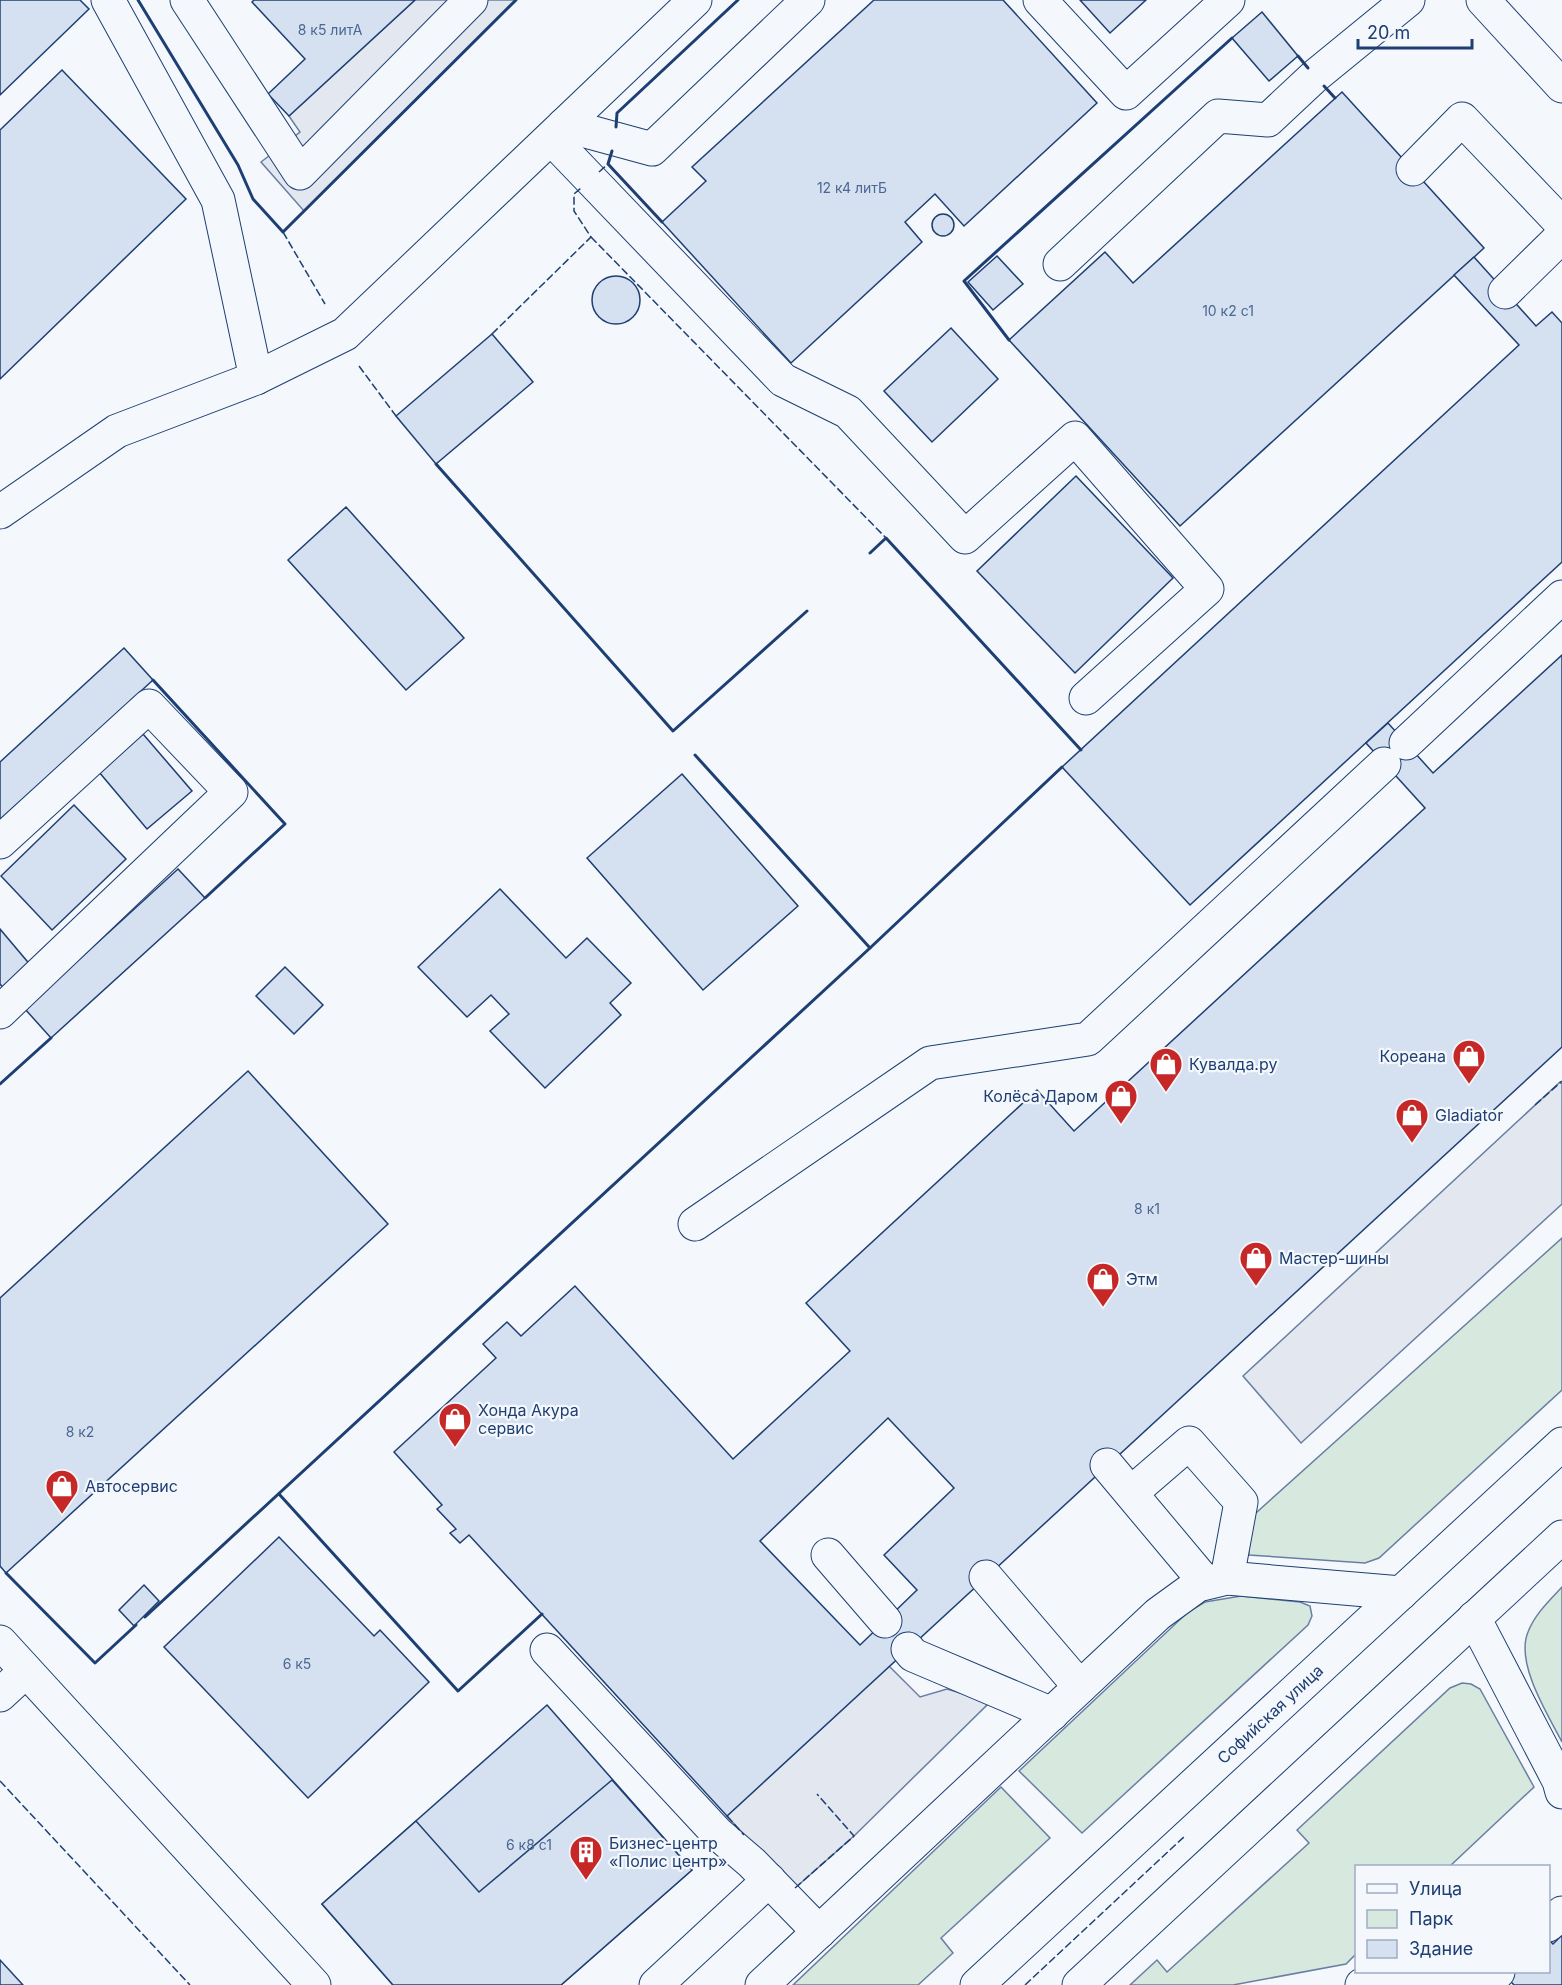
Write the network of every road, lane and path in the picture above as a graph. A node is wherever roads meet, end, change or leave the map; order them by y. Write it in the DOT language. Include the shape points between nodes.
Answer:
graph roads {
  1 [pos="108,0"];
  2 [pos="187,0"];
  3 [pos="471,0"];
  4 [pos="695,0"];
  5 [pos="808,0"];
  6 [pos="1040,0"];
  7 [pos="1228,0"];
  8 [pos="1408,0"];
  9 [pos="1483,0"];
  10 [pos="1562,86"];
  11 [pos="558,131"];
  12 [pos="1413,169"];
  13 [pos="1562,224"];
  14 [pos="1562,236"];
  15 [pos="1060,264"];
  16 [pos="1505,292"];
  17 [pos="256,378"];
  18 [pos="0,512"];
  19 [pos="1562,597"];
  20 [pos="1086,698"];
  21 [pos="0,842"];
  22 [pos="0,1012"];
  23 [pos="695,1224"];
  24 [pos="1562,1444"];
  25 [pos="1107,1465"];
  26 [pos="1131,1493"];
  27 [pos="1562,1538"];
  28 [pos="828,1555"];
  29 [pos="986,1577"];
  30 [pos="1216,1580"];
  31 [pos="1401,1593"];
  32 [pos="1474,1618"];
  33 [pos="885,1621"];
  34 [pos="0,1642"];
  35 [pos="908,1649"];
  36 [pos="547,1650"];
  37 [pos="26,1671"];
  38 [pos="1080,1687"];
  39 [pos="0,1695"];
  40 [pos="1052,1714"];
  41 [pos="1562,1792"];
  42 [pos="768,1880"];
  43 [pos="1562,1913"];
  44 [pos="1550,1923"];
  45 [pos="819,1932"];
  46 [pos="1419,1973"];
  47 [pos="1445,1973"];
  48 [pos="1496,1973"];
  49 [pos="314,1985"];
  50 [pos="656,1985"];
  51 [pos="762,1985"];
  52 [pos="977,1985"];
  53 [pos="1079,1985"];
  54 [pos="1362,1985"];
  55 [pos="1462,1985"];
  56 [pos="1483,1985"];
  1 -- 17 [label="main road" via="218,200"];
  2 -- 3 [label="main road" via="300,173"];
  4 -- 11 [label="main road"];
  5 -- 11 [label="main road" via="652,149"];
  6 -- 7 [label="main road" via="1126,93"];
  8 -- 15 [label="main road" via="1268,120 1218,116"];
  9 -- 10 [label="main road"];
  11 -- 17 [label="main road" via="345,334"];
  11 -- 20 [label="main road" via="783,380 848,412 965,537 1075,438 1208,589"];
  12 -- 13 [label="main road" via="1462,119"];
  14 -- 16 [label="main road"];
  17 -- 18 [label="main road" via="117,431"];
  19 -- 23 [label="main road" via="1088,1039 930,1062"];
  21 -- 22 [label="main road" via="149,706 231,792"];
  24 -- 31 [label="main road, Софийская улица"];
  25 -- 26 [label="main road"];
  26 -- 30 [label="main road"];
  26 -- 30 [label="main road" via="1189,1443 1241,1502"];
  27 -- 32 [label="main road"];
  28 -- 33 [label="main road"];
  29 -- 38 [label="main road"];
  30 -- 31 [label="main road"];
  30 -- 38 [label="main road" via="1184,1594 1158,1614"];
  31 -- 52 [label="main road, Софийская улица"];
  32 -- 41 [label="main road"];
  32 -- 53 [label="main road"];
  34 -- 37 [label="main road"];
  35 -- 40 [label="main road" via="913,1655"];
  36 -- 42 [label="main road" via="717,1833"];
  37 -- 39 [label="main road"];
  37 -- 49 [label="main road"];
  38 -- 40 [label="main road"];
  40 -- 45 [label="main road"];
  42 -- 45 [label="main road"];
  42 -- 50 [label="main road"];
  43 -- 44 [label="main road"];
  45 -- 51 [label="main road"];
  46 -- 54 [label="main road"];
  47 -- 55 [label="main road"];
  48 -- 56 [label="main road"];
}
